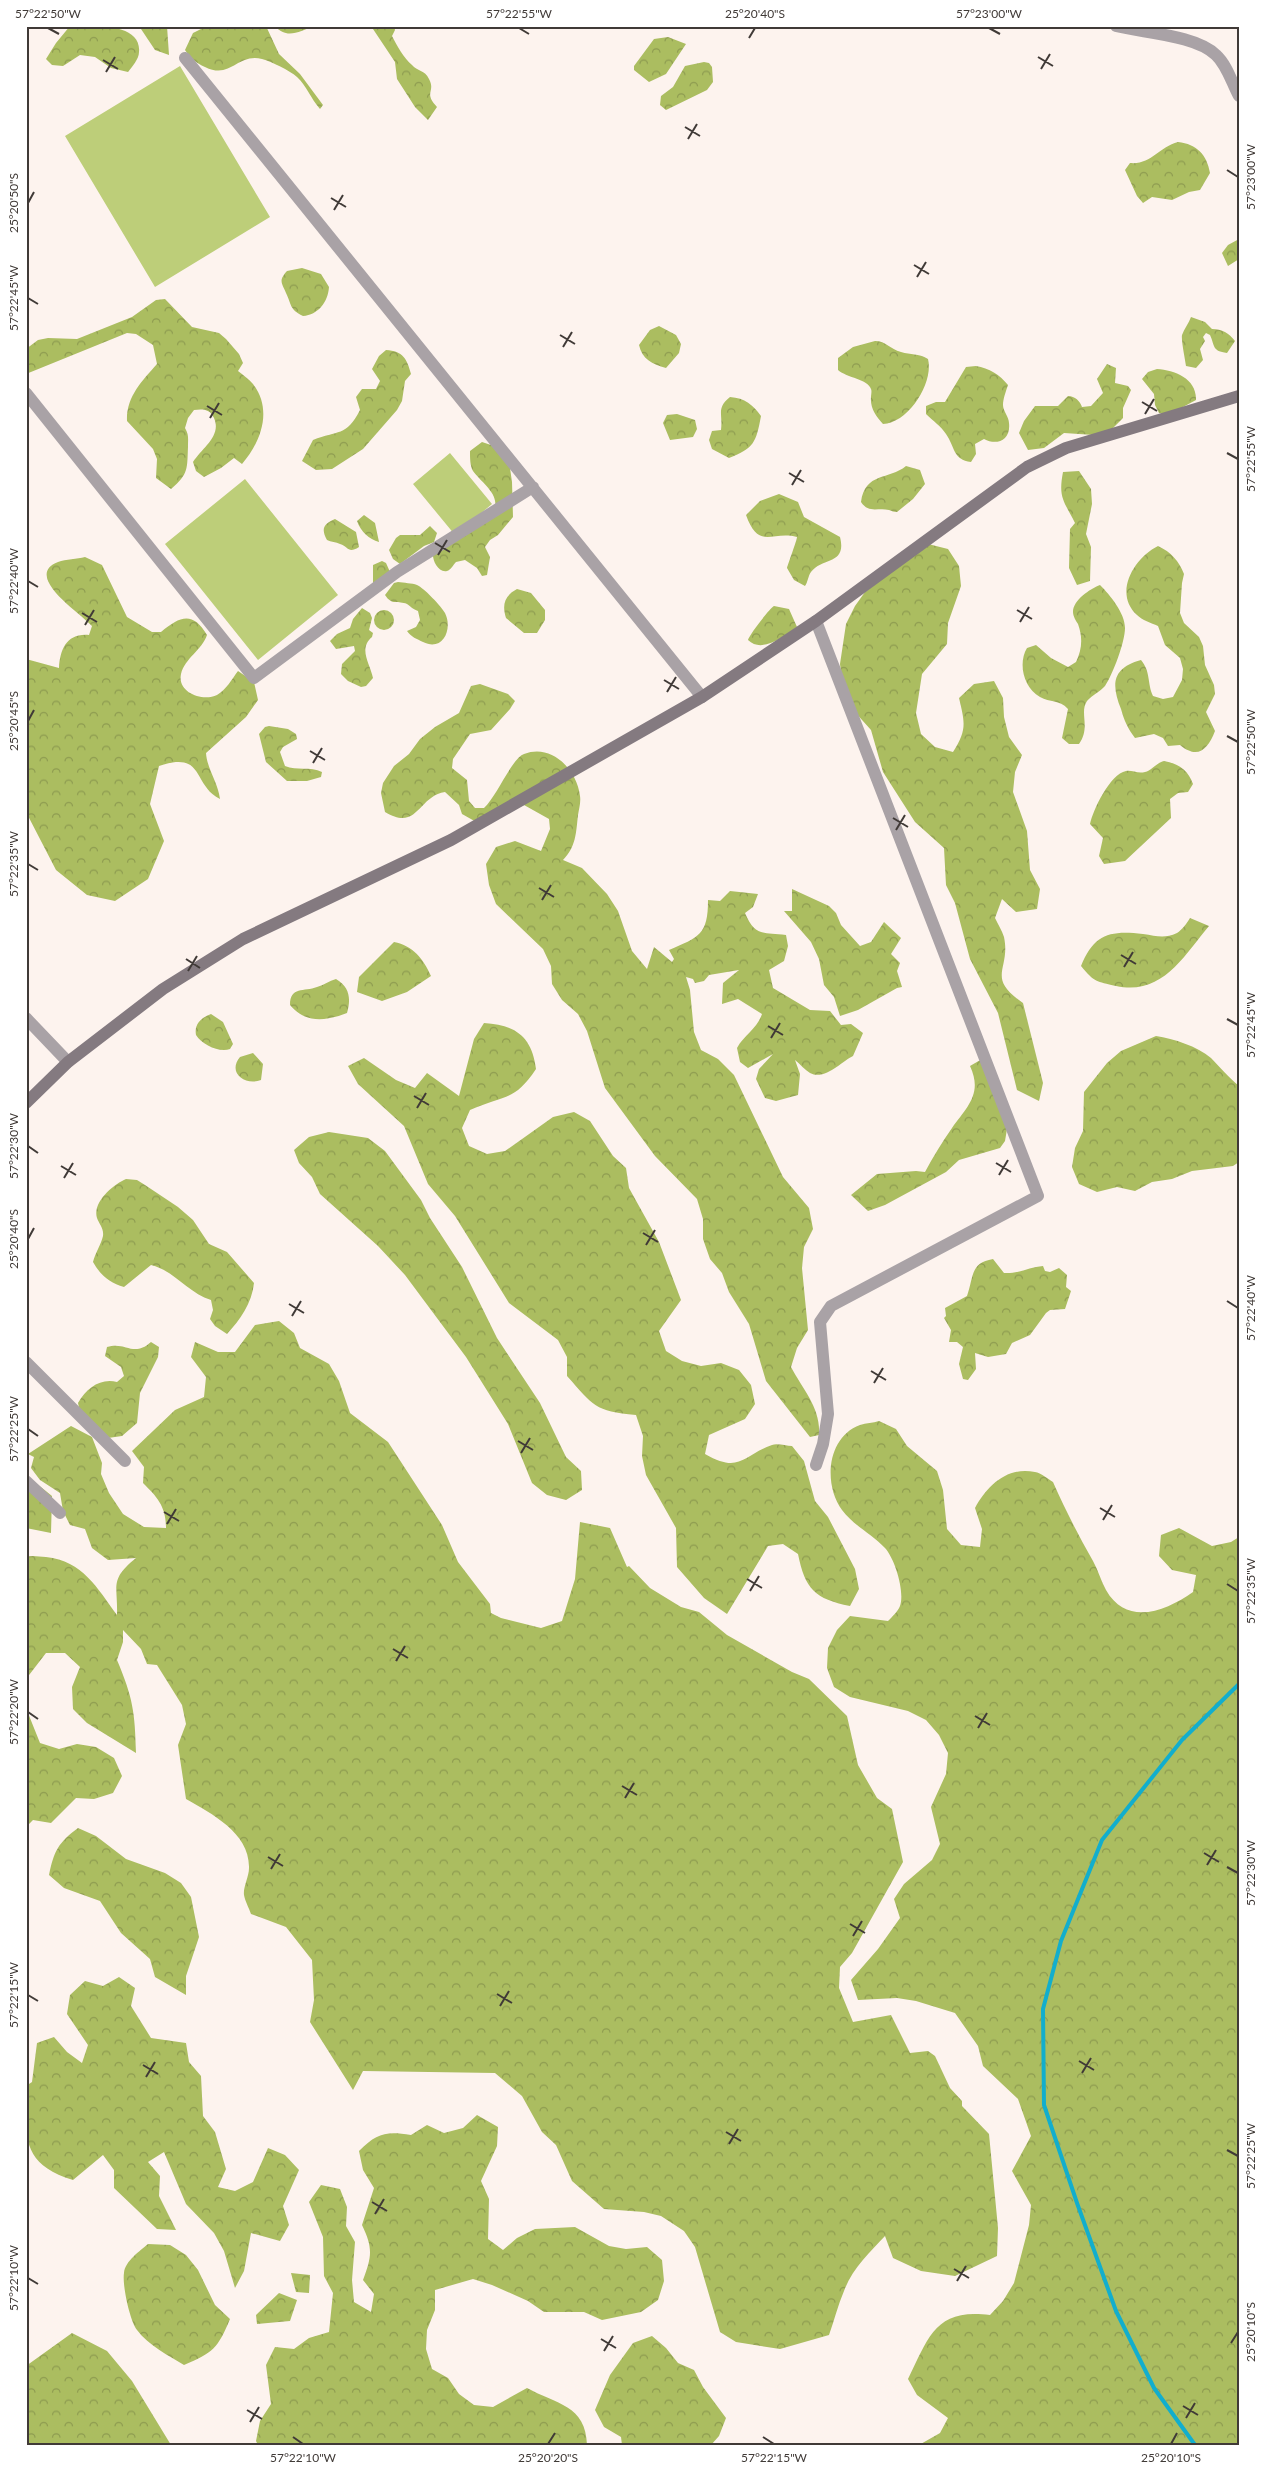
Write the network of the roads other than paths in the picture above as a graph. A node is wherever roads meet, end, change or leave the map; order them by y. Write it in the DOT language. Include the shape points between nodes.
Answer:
graph roads {
  1 [pos="1116,26"];
  2 [pos="185,58"];
  3 [pos="1239,96"];
  4 [pos="26,393"];
  5 [pos="1239,396"];
  6 [pos="533,487"];
  7 [pos="816,621"];
  8 [pos="702,697"];
  9 [pos="26,1018"];
  10 [pos="68,1062"];
  11 [pos="26,1103"];
  12 [pos="26,1362"];
  13 [pos="125,1461"];
  14 [pos="816,1465"];
  15 [pos="26,1481"];
  16 [pos="60,1513"];
  1 -- 3 [label="street" via="1194,42 1208,48 1218,56"];
  2 -- 6 [label="street"];
  4 -- 6 [label="street" via="254,678 397,572"];
  5 -- 7 [label="street" via="1066,448 1027,467"];
  6 -- 8 [label="street"];
  7 -- 8 [label="street"];
  7 -- 14 [label="street" via="1038,1196 831,1306 820,1322 828,1414"];
  8 -- 10 [label="street" via="450,840 243,939 162,989"];
  9 -- 10 [label="street"];
  10 -- 11 [label="street"];
  12 -- 13 [label="street"];
  15 -- 16 [label="street"];
}
